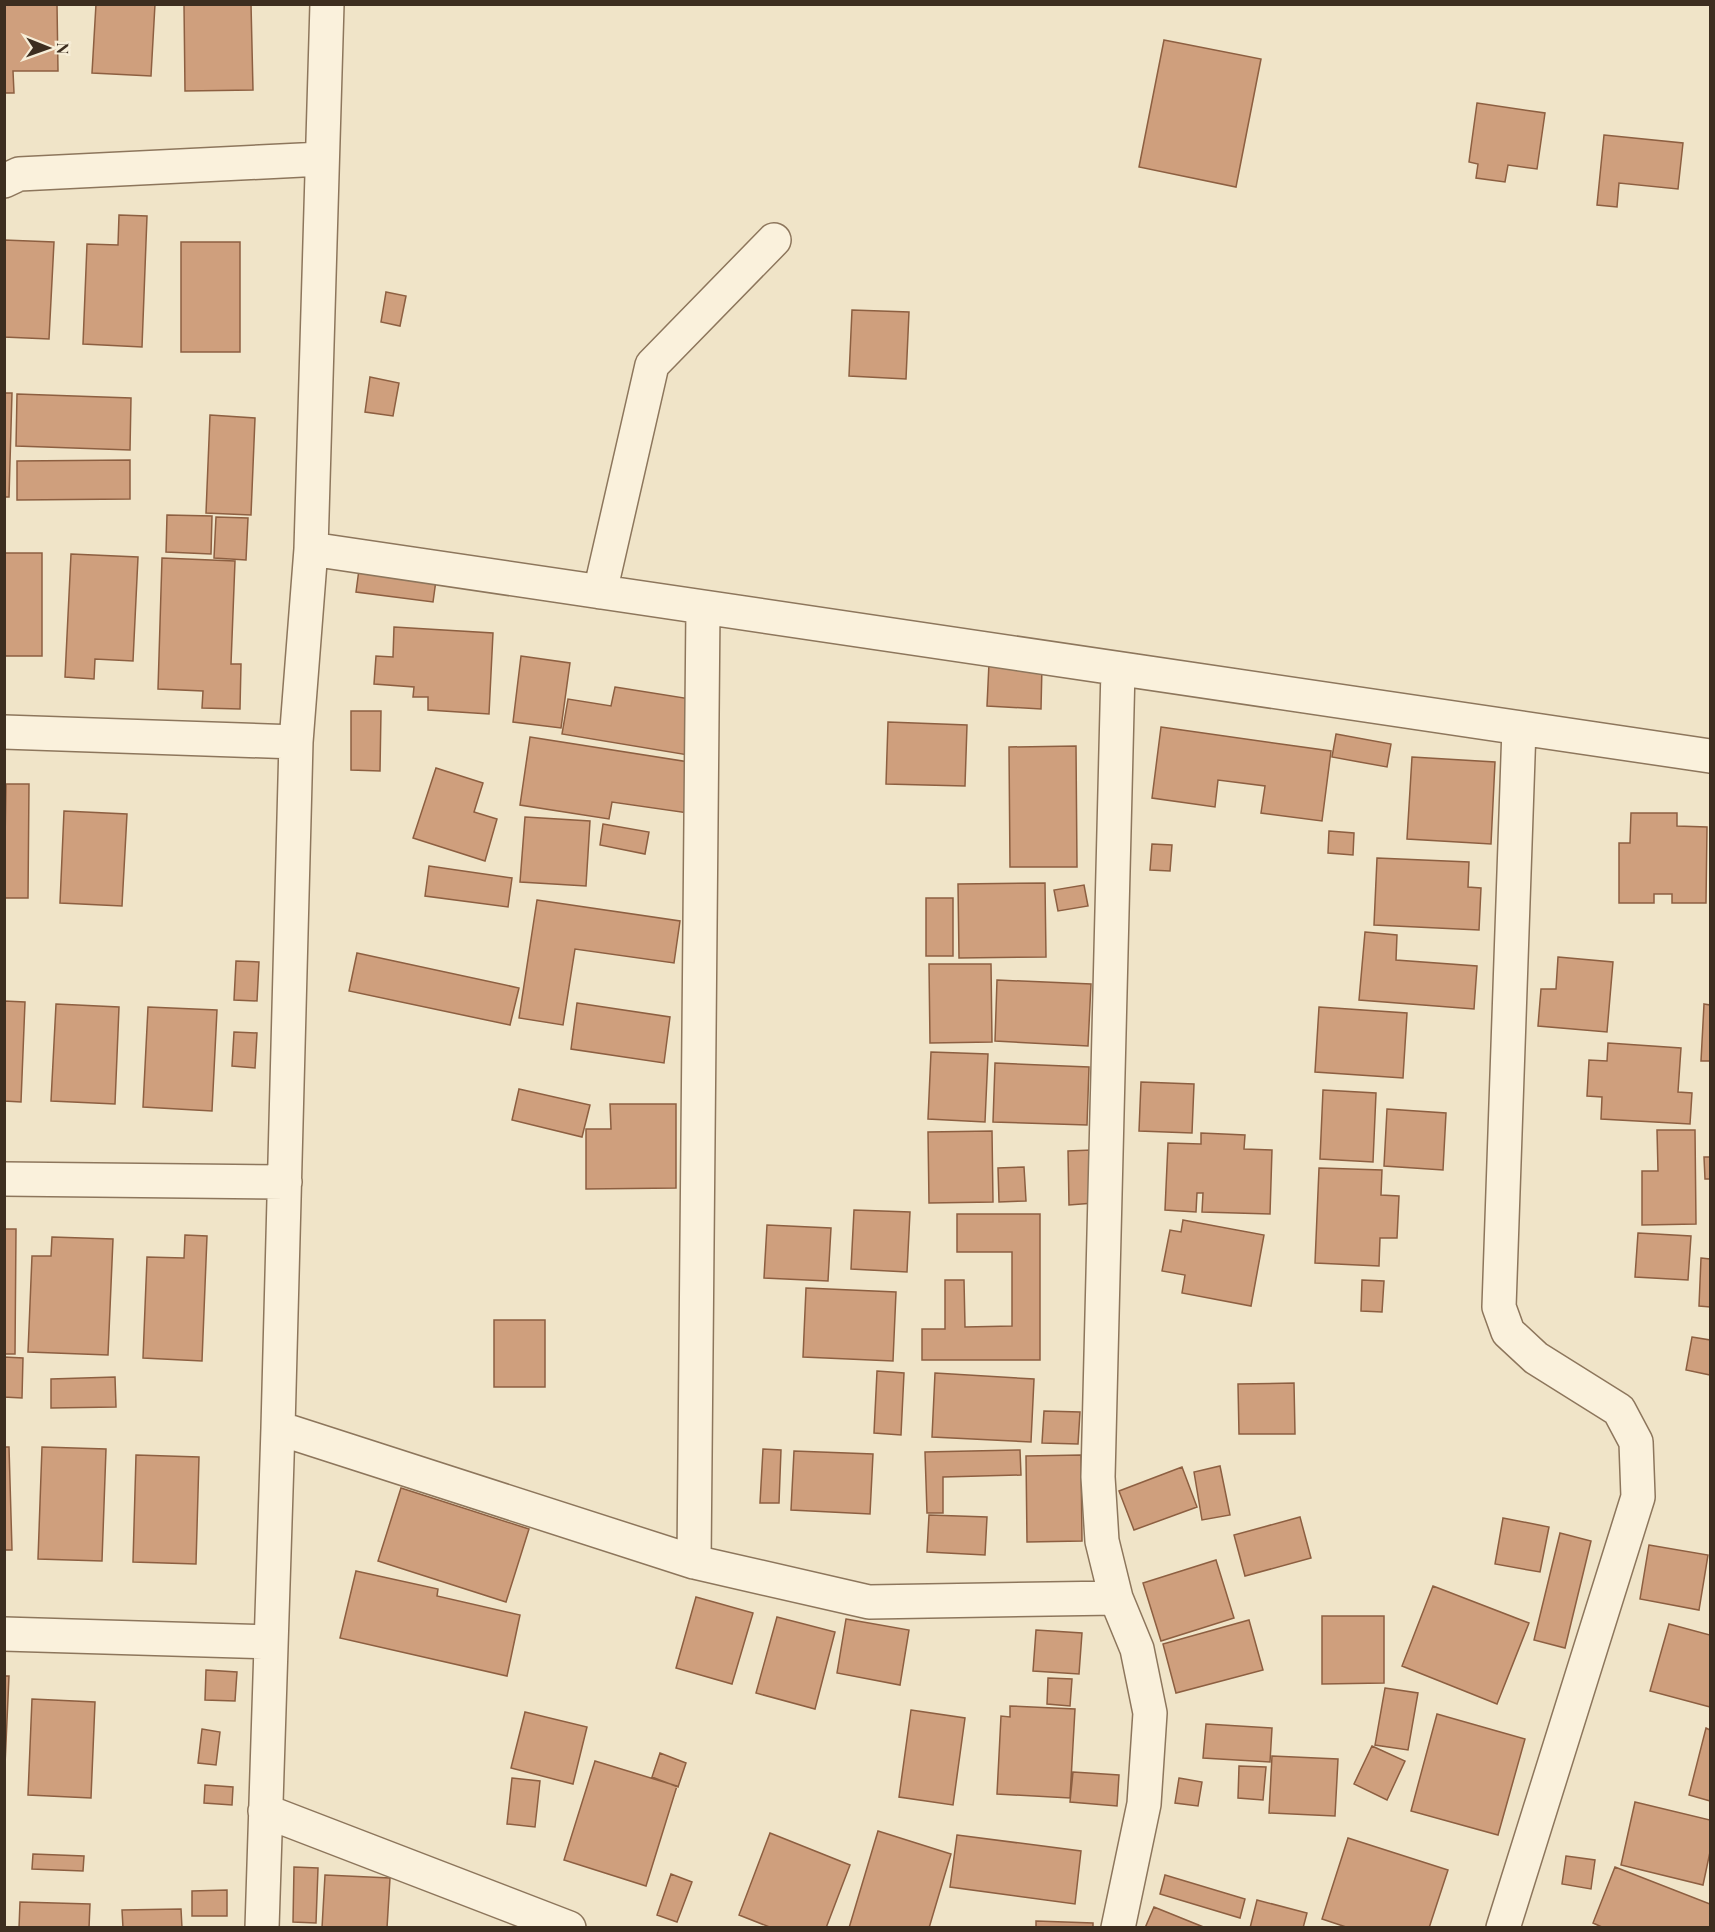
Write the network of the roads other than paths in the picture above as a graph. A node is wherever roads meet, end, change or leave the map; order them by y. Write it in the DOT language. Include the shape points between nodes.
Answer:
graph roads {
  1 [pos="327,4"];
  2 [pos="322,159"];
  3 [pos="4,181"];
  4 [pos="774,240"];
  5 [pos="311,549"];
  6 [pos="600,592"];
  7 [pos="704,608"];
  8 [pos="1118,669"];
  9 [pos="1519,728"];
  10 [pos="4,732"];
  11 [pos="296,742"];
  12 [pos="1710,756"];
  13 [pos="4,1179"];
  14 [pos="285,1182"];
  15 [pos="278,1428"];
  16 [pos="694,1562"];
  17 [pos="1116,1598"];
  18 [pos="4,1634"];
  19 [pos="270,1642"];
  20 [pos="265,1811"];
  21 [pos="262,1928"];
  22 [pos="569,1928"];
  23 [pos="1118,1928"];
  24 [pos="1503,1928"];
  1 -- 2 [label="street"];
  2 -- 3 [label="street" via="19,174"];
  2 -- 5 [label="street"];
  4 -- 6 [label="street" via="652,365"];
  5 -- 6 [label="street"];
  5 -- 11 [label="street"];
  6 -- 7 [label="street"];
  7 -- 8 [label="street"];
  7 -- 16 [label="street"];
  8 -- 9 [label="street"];
  8 -- 17 [label="street" via="1098,1477 1102,1541"];
  9 -- 12 [label="street"];
  9 -- 24 [label="street" via="1499,1307 1508,1332 1536,1358 1619,1410 1636,1443 1638,1497"];
  10 -- 11 [label="street"];
  11 -- 14 [label="street"];
  13 -- 14 [label="street"];
  14 -- 15 [label="street"];
  15 -- 16 [label="street"];
  15 -- 19 [label="street"];
  16 -- 17 [label="street" via="869,1602"];
  17 -- 23 [label="street" via="1137,1649 1150,1713 1144,1804"];
  18 -- 19 [label="street"];
  19 -- 20 [label="street"];
  20 -- 21 [label="street"];
  20 -- 22 [label="street"];
}
